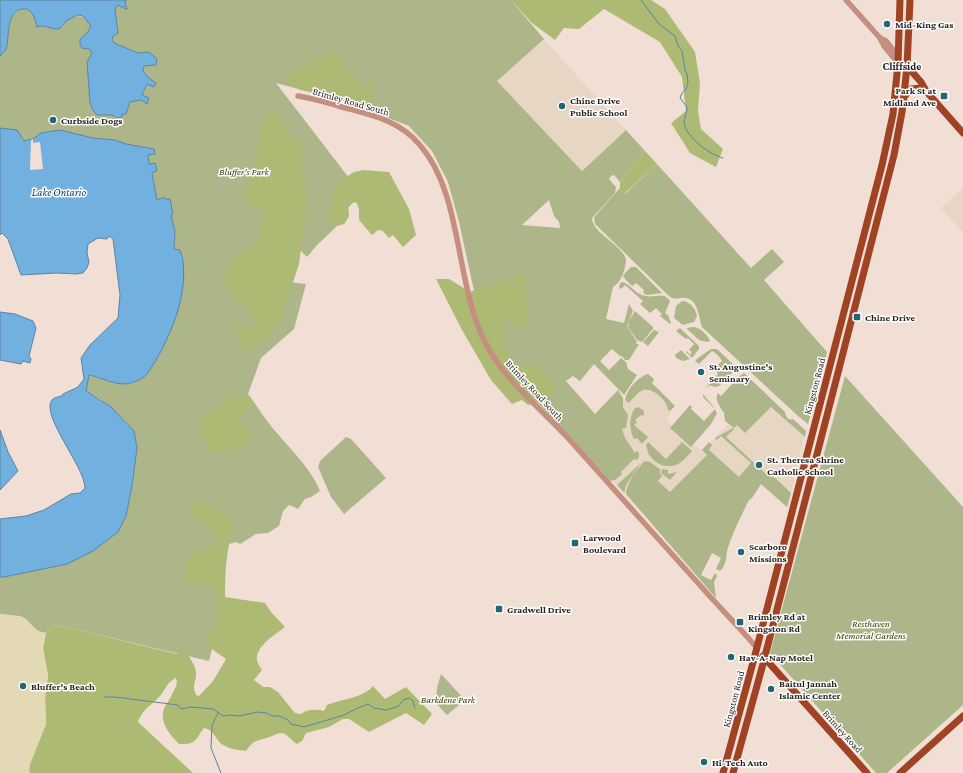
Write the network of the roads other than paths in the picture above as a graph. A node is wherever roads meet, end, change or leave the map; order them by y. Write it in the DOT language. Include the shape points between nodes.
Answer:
graph roads {
  1 [pos="846,0"];
  2 [pos="900,0"];
  3 [pos="910,0"];
  4 [pos="898,59"];
  5 [pos="907,70"];
  6 [pos="923,89"];
  7 [pos="298,96"];
  8 [pos="904,97"];
  9 [pos="963,133"];
  10 [pos="757,648"];
  11 [pos="764,658"];
  12 [pos="963,716"];
  13 [pos="723,773"];
  14 [pos="733,773"];
  15 [pos="867,773"];
  16 [pos="900,773"];
  1 -- 4 [label="street" via="880,38 886,41"];
  2 -- 4 [label="main road, Kingston Road"];
  3 -- 5 [label="main road, Kingston Road"];
  4 -- 5 [label="main road"];
  4 -- 10 [label="main road, Kingston Road" via="893,114 882,165"];
  5 -- 6 [label="main road" via="921,82"];
  5 -- 8 [label="main road, Kingston Road"];
  6 -- 8 [label="main road" via="912,89"];
  6 -- 9 [label="main road"];
  7 -- 10 [label="street, Brimley Road South" via="394,123 411,135 423,148 437,173 447,199 473,308 491,352 508,376"];
  8 -- 11 [label="main road, Kingston Road" via="894,155"];
  10 -- 11 [label="main road, Brimley Road"];
  10 -- 13 [label="main road, Kingston Road"];
  11 -- 14 [label="main road, Kingston Road"];
  11 -- 15 [label="main road, Brimley Road"];
  12 -- 16 [label="main road"];
}
